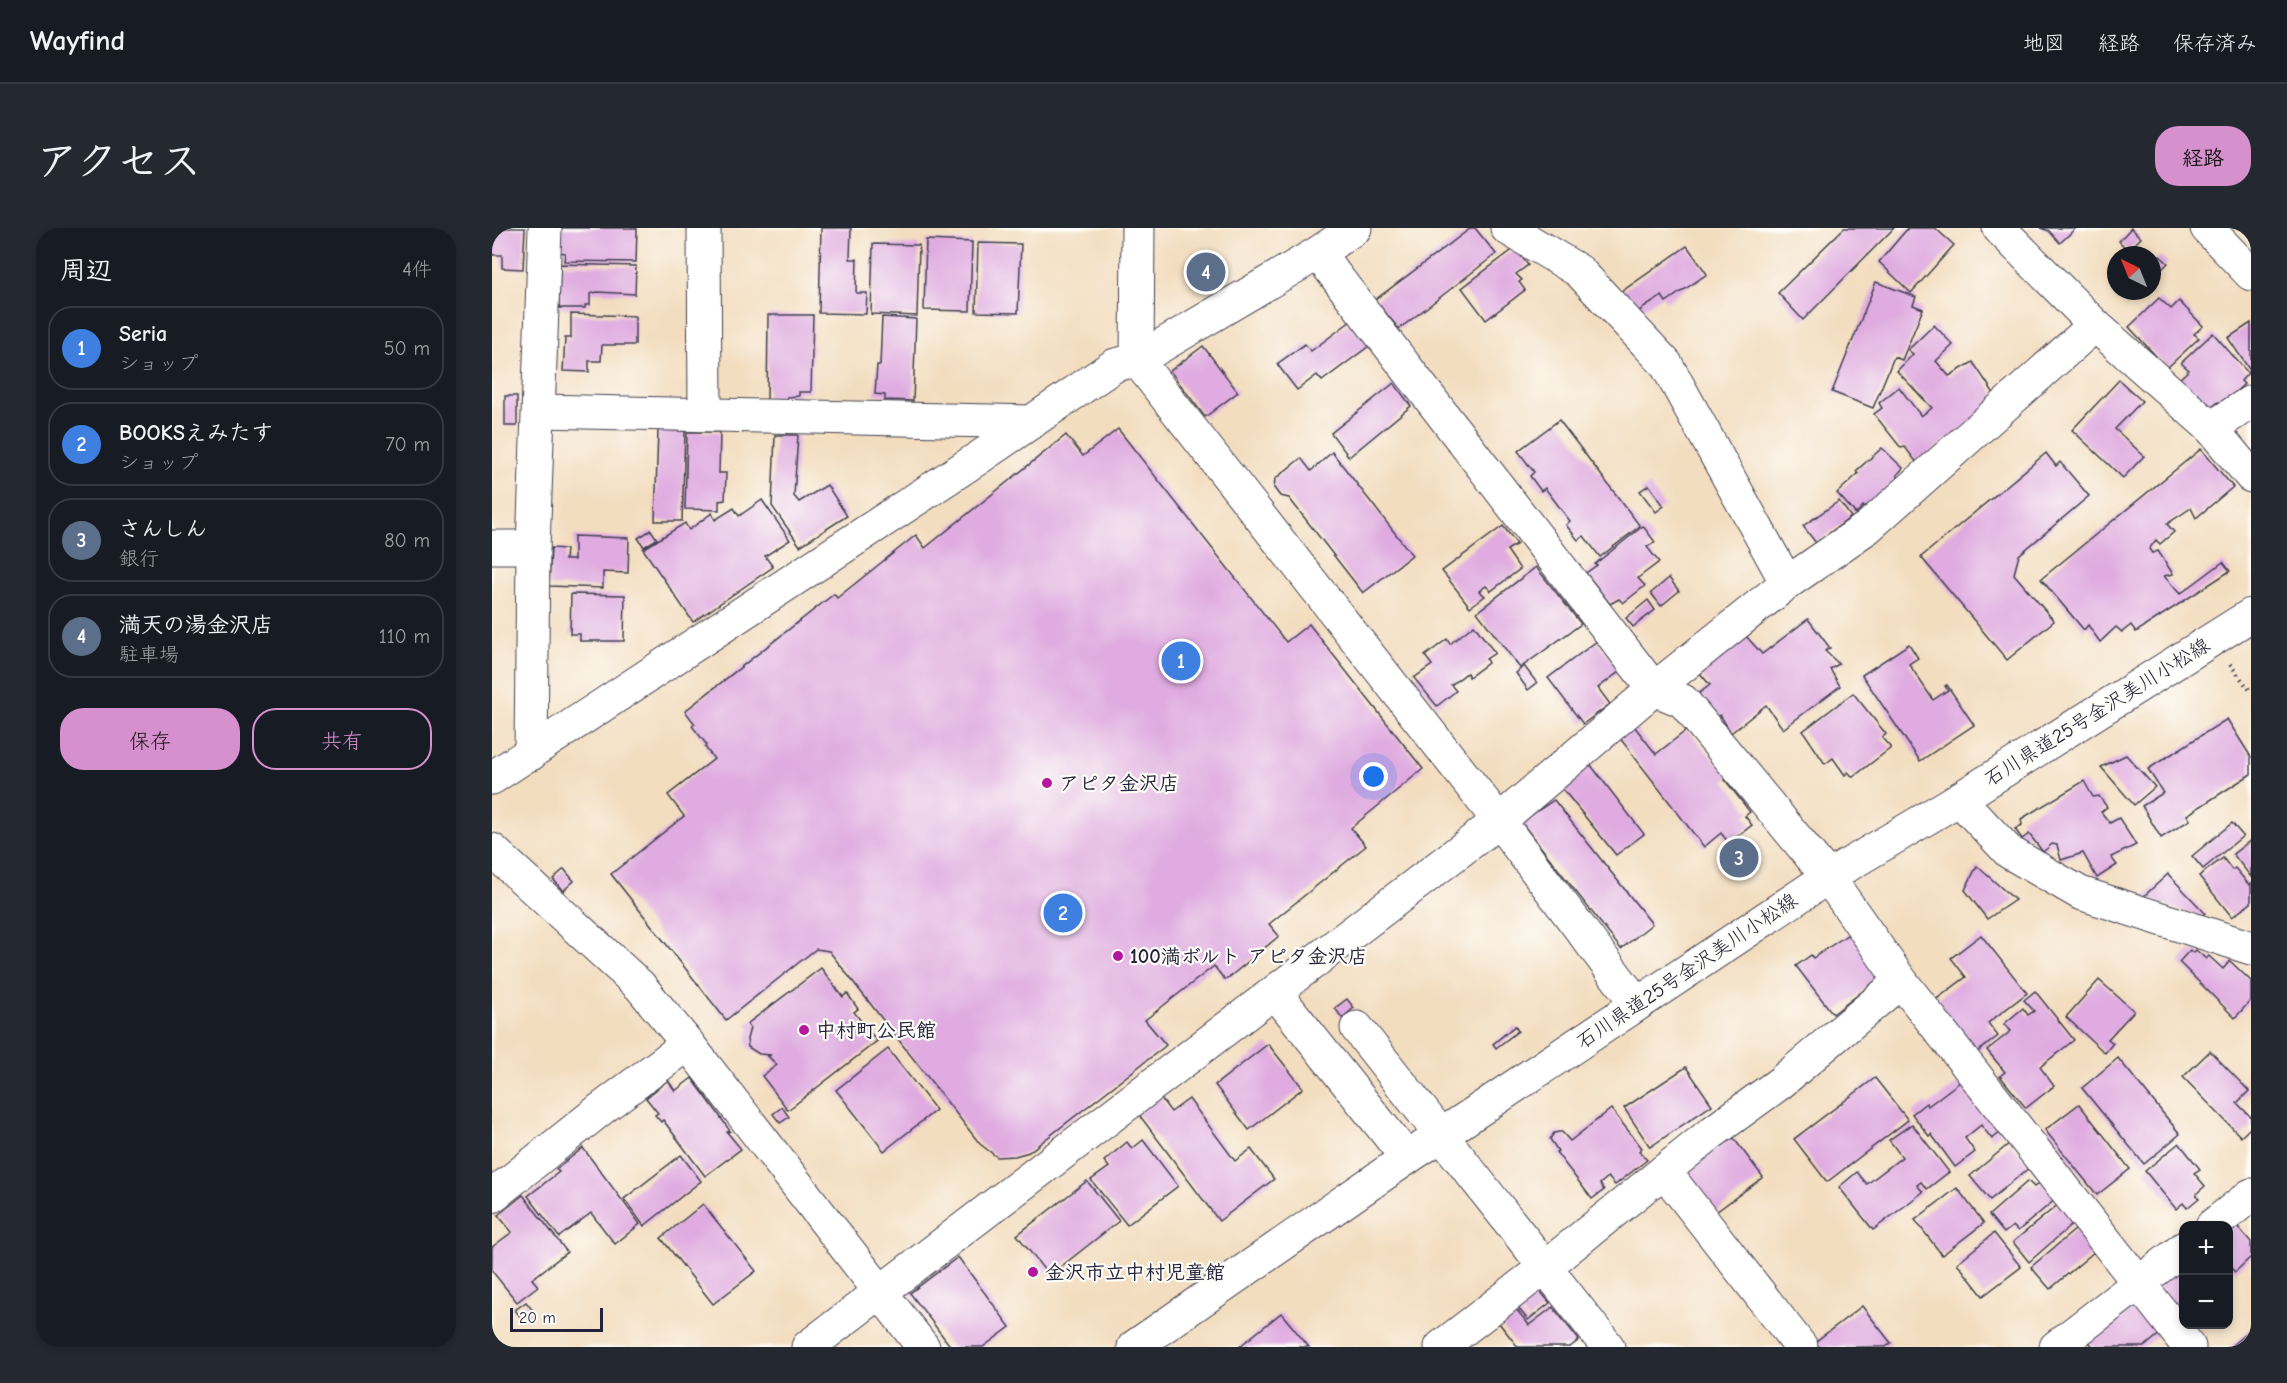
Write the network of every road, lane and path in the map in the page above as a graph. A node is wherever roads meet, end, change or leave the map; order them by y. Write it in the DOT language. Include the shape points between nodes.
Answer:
graph roads {
  1 [pos="545,228"];
  2 [pos="704,228"];
  3 [pos="1138,228"];
  4 [pos="1355,228"];
  5 [pos="1508,228"];
  6 [pos="1999,228"];
  7 [pos="2207,228"];
  8 [pos="1318,253"];
  9 [pos="2251,274"];
  10 [pos="2095,325"];
  11 [pos="1137,360"];
  12 [pos="2251,402"];
  13 [pos="540,411"];
  14 [pos="705,413"];
  15 [pos="1032,422"];
  16 [pos="2211,428"];
  17 [pos="2251,476"];
  18 [pos="492,547"];
  19 [pos="533,548"];
  20 [pos="1787,583"];
  21 [pos="2251,615"];
  22 [pos="1654,689"];
  23 [pos="531,754"];
  24 [pos="492,778"];
  25 [pos="1959,799"];
  26 [pos="1499,821"];
  27 [pos="492,850"];
  28 [pos="1828,877"];
  29 [pos="2251,948"];
  30 [pos="1901,981"];
  31 [pos="1275,992"];
  32 [pos="1638,1004"];
  33 [pos="1357,1028"];
  34 [pos="688,1044"];
  35 [pos="1442,1135"];
  36 [pos="1407,1158"];
  37 [pos="1664,1171"];
  38 [pos="492,1196"];
  39 [pos="2251,1196"];
  40 [pos="2218,1221"];
  41 [pos="2179,1252"];
  42 [pos="1545,1267"];
  43 [pos="2139,1282"];
  44 [pos="880,1293"];
  45 [pos="808,1347"];
  46 [pos="923,1347"];
  47 [pos="1134,1347"];
  48 [pos="1441,1347"];
  49 [pos="1608,1347"];
  50 [pos="1801,1347"];
  51 [pos="2056,1347"];
  52 [pos="2189,1347"];
  1 -- 13 [label="street"];
  2 -- 14 [label="street"];
  3 -- 11 [label="street"];
  4 -- 8 [label="street"];
  5 -- 20 [label="street" via="1579,271 1666,364"];
  6 -- 10 [label="street"];
  7 -- 9 [label="street"];
  8 -- 11 [label="street"];
  8 -- 22 [label="street"];
  10 -- 16 [label="street"];
  10 -- 20 [label="street" via="1868,527"];
  11 -- 15 [label="street" via="1115,364"];
  11 -- 26 [label="street"];
  12 -- 16 [label="street"];
  13 -- 14 [label="street"];
  13 -- 19 [label="street"];
  14 -- 15 [label="street"];
  15 -- 23 [label="street"];
  16 -- 17 [label="street"];
  18 -- 19 [label="street"];
  19 -- 23 [label="street"];
  20 -- 22 [label="street"];
  21 -- 25 [label="street, 石川県道25号金沢美川小松線"];
  22 -- 26 [label="street"];
  22 -- 28 [label="street" via="1683,702"];
  23 -- 24 [label="street"];
  25 -- 28 [label="street, 石川県道25号金沢美川小松線"];
  25 -- 29 [label="street" via="2009,852 2080,893"];
  26 -- 31 [label="street"];
  26 -- 32 [label="street"];
  27 -- 34 [label="street" via="639,986"];
  28 -- 30 [label="street"];
  28 -- 32 [label="street, 石川県道25号金沢美川小松線"];
  30 -- 37 [label="street" via="1780,1083"];
  30 -- 43 [label="street"];
  31 -- 36 [label="street"];
  31 -- 44 [label="street"];
  32 -- 35 [label="street, 石川県道25号金沢美川小松線"];
  33 -- 35 [label="street"];
  34 -- 38 [label="street"];
  34 -- 44 [label="street"];
  35 -- 36 [label="street, 石川県道25号金沢美川小松線"];
  35 -- 42 [label="street"];
  36 -- 47 [label="street, 石川県道25号金沢美川小松線"];
  37 -- 42 [label="street"];
  37 -- 50 [label="street"];
  39 -- 40 [label="street"];
  41 -- 43 [label="street"];
  42 -- 48 [label="street"];
  42 -- 49 [label="street"];
  43 -- 51 [label="street"];
  43 -- 52 [label="street"];
  44 -- 45 [label="street"];
  44 -- 46 [label="street"];
}
